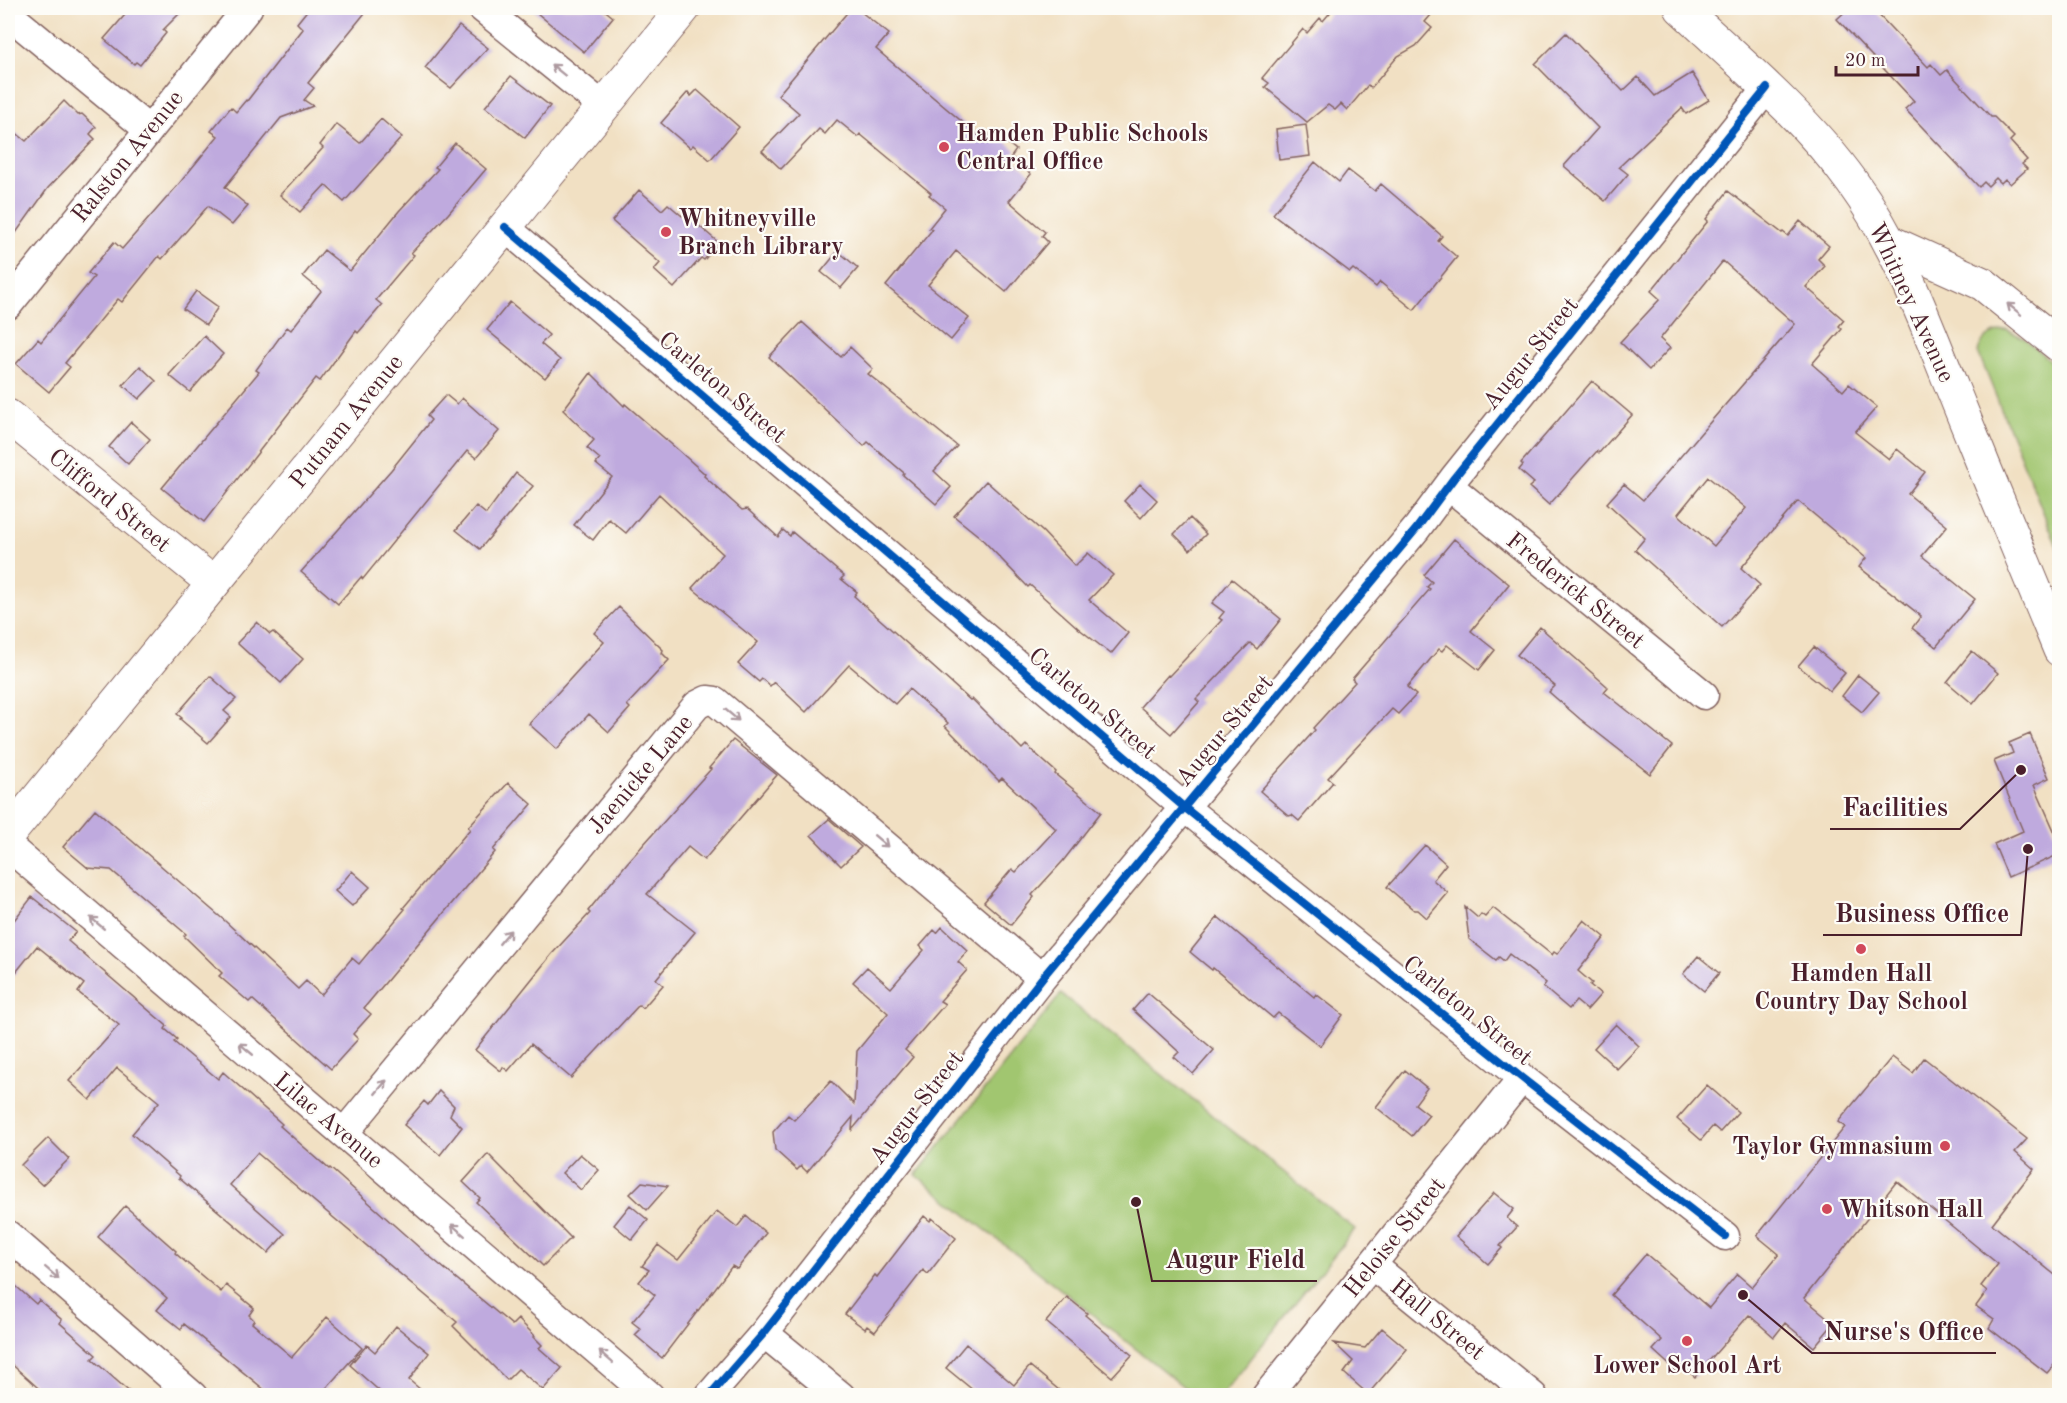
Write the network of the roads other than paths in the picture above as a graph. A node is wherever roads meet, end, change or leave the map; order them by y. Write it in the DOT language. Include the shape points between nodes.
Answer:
graph roads {
  1 [pos="248,8"];
  2 [pos="482,8"];
  3 [pos="684,8"];
  4 [pos="1681,8"];
  5 [pos="8,14"];
  6 [pos="1767,88"];
  7 [pos="604,107"];
  8 [pos="149,130"];
  9 [pos="505,227"];
  10 [pos="1890,242"];
  11 [pos="8,305"];
  12 [pos="2060,346"];
  13 [pos="8,416"];
  14 [pos="1449,486"];
  15 [pos="213,583"];
  16 [pos="2060,651"];
  17 [pos="1704,694"];
  18 [pos="1185,808"];
  19 [pos="8,835"];
  20 [pos="8,846"];
  21 [pos="1042,978"];
  22 [pos="1522,1078"];
  23 [pos="344,1132"];
  24 [pos="8,1235"];
  25 [pos="1725,1236"];
  26 [pos="1372,1265"];
  27 [pos="764,1333"];
  28 [pos="194,1395"];
  29 [pos="650,1395"];
  30 [pos="709,1395"];
  31 [pos="840,1395"];
  32 [pos="1266,1395"];
  33 [pos="1533,1395"];
  1 -- 8 [label="street, Ralston Avenue"];
  7 -- 2 [label="street, one-way"];
  3 -- 7 [label="main road, Putnam Avenue"];
  4 -- 6 [label="main road, Whitney Avenue"];
  5 -- 8 [label="street"];
  6 -- 10 [label="main road, Whitney Avenue" via="1836,161"];
  6 -- 14 [label="street, Augur Street"];
  7 -- 9 [label="main road, Putnam Avenue"];
  8 -- 11 [label="street, Ralston Avenue"];
  9 -- 15 [label="main road, Putnam Avenue"];
  9 -- 18 [label="street, Carleton Street"];
  12 -- 10 [label="main road, one-way" via="1983,284"];
  10 -- 16 [label="main road, Whitney Avenue"];
  13 -- 15 [label="main road, Clifford Street"];
  14 -- 17 [label="street, Frederick Street"];
  14 -- 18 [label="street, Augur Street"];
  15 -- 19 [label="main road, Putnam Avenue"];
  18 -- 21 [label="street, Augur Street"];
  18 -- 22 [label="street, Carleton Street"];
  23 -- 20 [label="street, Lilac Avenue, one-way"];
  23 -- 21 [label="street, Jaenicke Lane, one-way" via="697,705 707,700 715,701"];
  21 -- 27 [label="street, Augur Street"];
  22 -- 25 [label="street, Carleton Street"];
  22 -- 26 [label="street, Heloise Street"];
  29 -- 23 [label="street, Lilac Avenue, one-way"];
  24 -- 28 [label="street, one-way"];
  26 -- 32 [label="street, Heloise Street"];
  26 -- 33 [label="street, Hall Street"];
  27 -- 30 [label="street, Augur Street"];
  27 -- 31 [label="street"];
}
